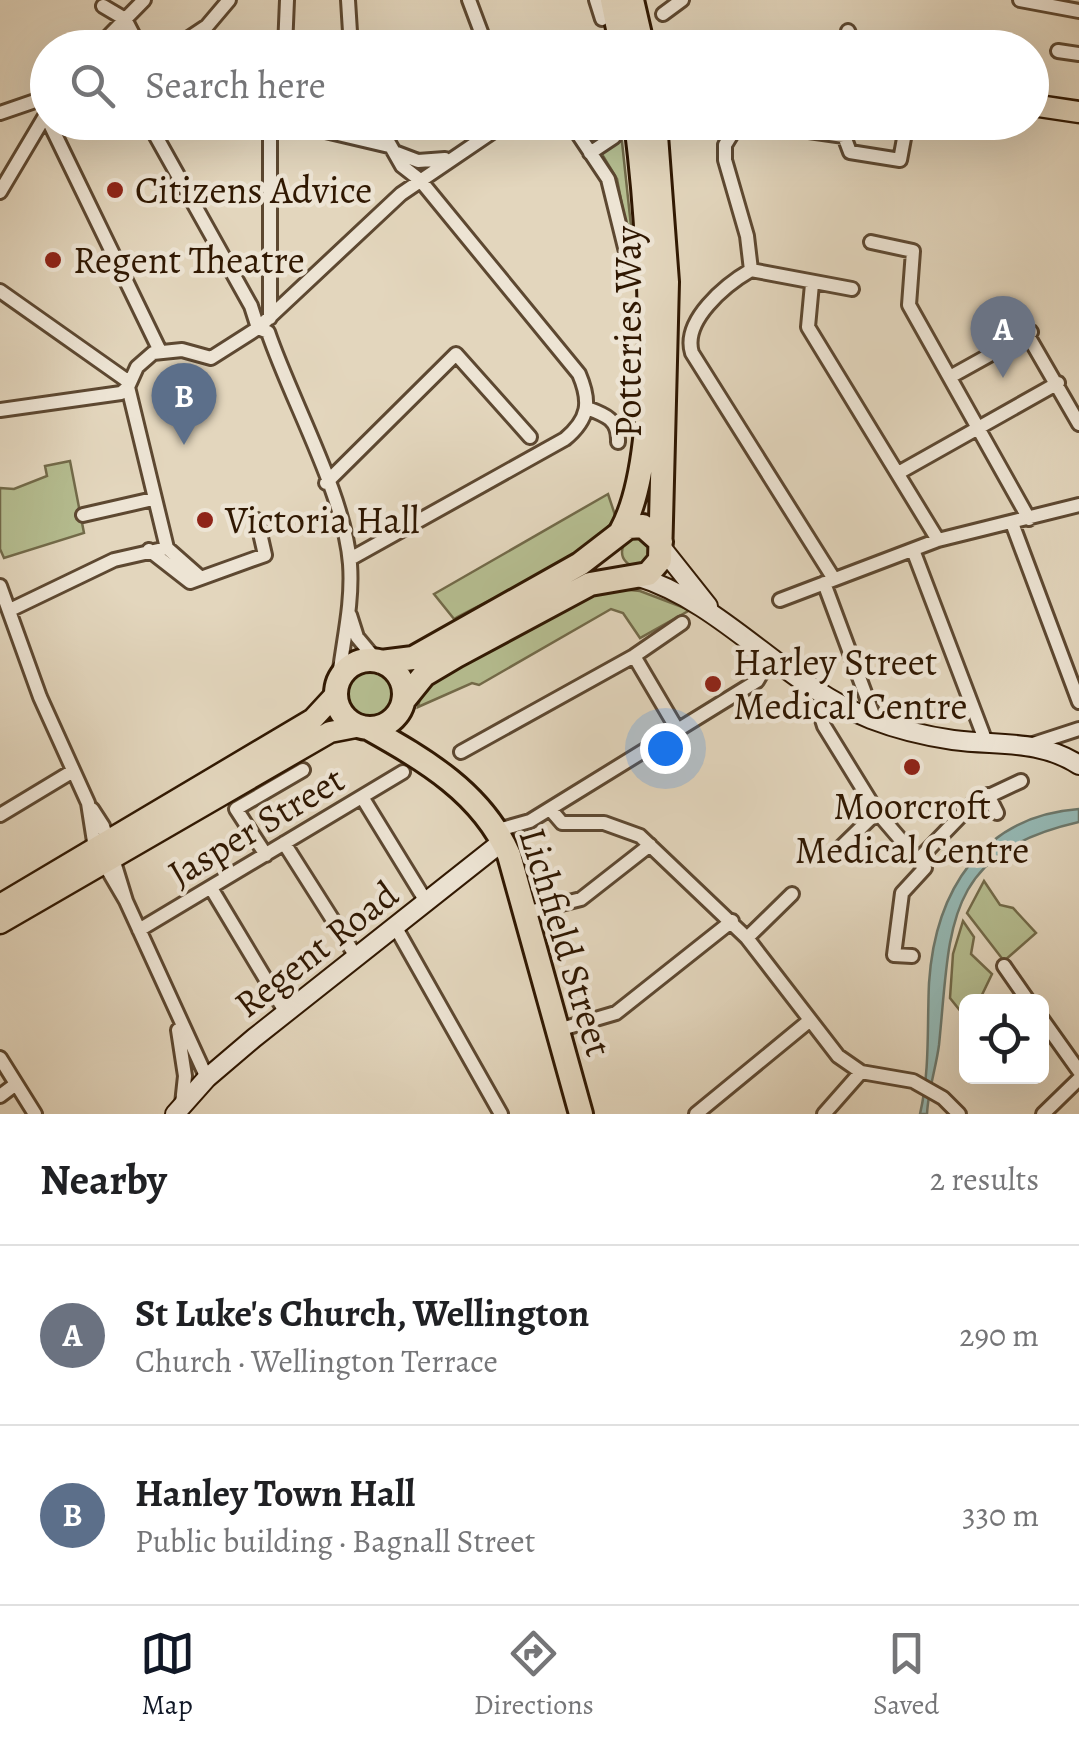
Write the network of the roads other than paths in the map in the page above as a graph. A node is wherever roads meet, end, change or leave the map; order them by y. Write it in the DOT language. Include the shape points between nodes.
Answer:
graph roads {
  1 [pos="144,0"];
  2 [pos="228,0"];
  3 [pos="287,0"];
  4 [pos="348,0"];
  5 [pos="469,0"];
  6 [pos="596,0"];
  7 [pos="632,0"];
  8 [pos="1020,0"];
  9 [pos="677,2"];
  10 [pos="102,3"];
  11 [pos="607,10"];
  12 [pos="1079,11"];
  13 [pos="663,14"];
  14 [pos="125,18"];
  15 [pos="107,30"];
  16 [pos="111,30"];
  17 [pos="131,30"];
  18 [pos="201,30"];
  19 [pos="286,30"];
  20 [pos="350,30"];
  21 [pos="480,30"];
  22 [pos="638,30"];
  23 [pos="1058,51"];
  24 [pos="1079,54"];
  25 [pos="30,103"];
  26 [pos="1049,108"];
  27 [pos="1079,112"];
  28 [pos="0,113"];
  29 [pos="31,140"];
  30 [pos="57,140"];
  31 [pos="158,140"];
  32 [pos="270,140"];
  33 [pos="357,140"];
  34 [pos="387,140"];
  35 [pos="478,140"];
  36 [pos="582,140"];
  37 [pos="609,140"];
  38 [pos="638,140"];
  39 [pos="657,140"];
  40 [pos="728,140"];
  41 [pos="846,140"];
  42 [pos="905,140"];
  43 [pos="392,149"];
  44 [pos="590,152"];
  45 [pos="447,159"];
  46 [pos="420,180"];
  47 [pos="0,192"];
  48 [pos="871,242"];
  49 [pos="629,264"];
  50 [pos="751,270"];
  51 [pos="812,284"];
  52 [pos="852,289"];
  53 [pos="0,291"];
  54 [pos="270,318"];
  55 [pos="258,328"];
  56 [pos="160,351"];
  57 [pos="950,377"];
  58 [pos="1058,383"];
  59 [pos="129,384"];
  60 [pos="587,408"];
  61 [pos="0,410"];
  62 [pos="1079,424"];
  63 [pos="980,428"];
  64 [pos="530,438"];
  65 [pos="618,442"];
  66 [pos="900,472"];
  67 [pos="326,483"];
  68 [pos="153,499"];
  69 [pos="1079,505"];
  70 [pos="83,515"];
  71 [pos="1029,519"];
  72 [pos="258,520"];
  73 [pos="1012,523"];
  74 [pos="618,535"];
  75 [pos="938,540"];
  76 [pos="661,545"];
  77 [pos="167,548"];
  78 [pos="149,550"];
  79 [pos="913,550"];
  80 [pos="350,559"];
  81 [pos="634,576"];
  82 [pos="195,580"];
  83 [pos="829,581"];
  84 [pos="0,586"];
  85 [pos="780,600"];
  86 [pos="10,610"];
  87 [pos="713,613"];
  88 [pos="350,614"];
  89 [pos="682,624"];
  90 [pos="634,656"];
  91 [pos="770,658"];
  92 [pos="379,662"];
  93 [pos="337,689"];
  94 [pos="823,695"];
  95 [pos="1079,702"];
  96 [pos="403,704"];
  97 [pos="875,720"];
  98 [pos="364,727"];
  99 [pos="1079,729"];
  100 [pos="677,730"];
  101 [pos="986,742"];
  102 [pos="1030,745"];
  103 [pos="461,752"];
  104 [pos="1079,765"];
  105 [pos="413,768"];
  106 [pos="73,770"];
  107 [pos="303,770"];
  108 [pos="1021,780"];
  109 [pos="988,796"];
  110 [pos="362,798"];
  111 [pos="88,804"];
  112 [pos="550,810"];
  113 [pos="877,812"];
  114 [pos="997,812"];
  115 [pos="0,815"];
  116 [pos="127,828"];
  117 [pos="500,836"];
  118 [pos="284,844"];
  119 [pos="650,845"];
  120 [pos="105,853"];
  121 [pos="832,854"];
  122 [pos="266,855"];
  123 [pos="921,864"];
  124 [pos="212,888"];
  125 [pos="792,894"];
  126 [pos="427,903"];
  127 [pos="0,905"];
  128 [pos="525,913"];
  129 [pos="732,922"];
  130 [pos="0,923"];
  131 [pos="396,928"];
  132 [pos="139,930"];
  133 [pos="747,938"];
  134 [pos="912,956"];
  135 [pos="357,958"];
  136 [pos="1004,966"];
  137 [pos="1023,994"];
  138 [pos="175,1012"];
  139 [pos="286,1013"];
  140 [pos="809,1021"];
  141 [pos="1049,1029"];
  142 [pos="558,1030"];
  143 [pos="0,1058"];
  144 [pos="1079,1071"];
  145 [pos="862,1072"];
  146 [pos="207,1078"];
  147 [pos="1079,1079"];
  148 [pos="16,1084"];
  149 [pos="0,1096"];
  150 [pos="178,1110"];
  151 [pos="35,1114"];
  152 [pos="501,1114"];
  153 [pos="582,1114"];
  154 [pos="696,1114"];
  155 [pos="824,1114"];
  156 [pos="959,1114"];
  157 [pos="1043,1114"];
  1 -- 14 [label="street"];
  2 -- 18 [label="street"];
  3 -- 19 [label="street"];
  4 -- 20 [label="street"];
  5 -- 21 [label="street"];
  6 -- 11 [label="street"];
  7 -- 22 [label="highway"];
  8 -- 12 [label="street"];
  9 -- 13 [label="street"];
  10 -- 14 [label="street"];
  10 -- 15 [label="street"];
  14 -- 16 [label="street"];
  14 -- 17 [label="street"];
  23 -- 24 [label="street"];
  25 -- 28 [label="street"];
  26 -- 27 [label="main road"];
  29 -- 47 [label="street"];
  30 -- 56 [label="street" via="80,173"];
  31 -- 55 [label="street"];
  32 -- 54 [label="street"];
  33 -- 43 [label="street"];
  34 -- 43 [label="street"];
  35 -- 45 [label="street"];
  36 -- 44 [label="street"];
  37 -- 44 [label="street"];
  38 -- 74 [label="highway, Potteries Way" via="648,250 648,356 639,487"];
  39 -- 76 [label="highway, Potteries Way" via="668,301"];
  40 -- 50 [label="street" via="725,160"];
  41 -- 42 [label="street" via="850,152 900,160"];
  43 -- 45 [label="street" via="418,161"];
  43 -- 46 [label="street"];
  44 -- 49 [label="street" via="608,178"];
  45 -- 46 [label="street"];
  46 -- 54 [label="street"];
  46 -- 60 [label="street" via="579,374"];
  48 -- 57 [label="street" via="913,250 909,305"];
  50 -- 51 [label="street"];
  50 -- 83 [label="street" via="696,319 689,335 692,352"];
  51 -- 52 [label="street"];
  51 -- 66 [label="street" via="808,327"];
  53 -- 59 [label="street"];
  54 -- 55 [label="street"];
  55 -- 56 [label="street" via="211,358"];
  55 -- 67 [label="street" via="268,332"];
  56 -- 59 [label="street" via="136,367"];
  57 -- 58 [label="street" via="1031,332"];
  57 -- 63 [label="street"];
  58 -- 62 [label="street"];
  58 -- 63 [label="street"];
  59 -- 61 [label="street" via="121,393"];
  59 -- 68 [label="street"];
  60 -- 65 [label="street" via="616,412"];
  60 -- 80 [label="street" via="565,439"];
  63 -- 66 [label="street"];
  63 -- 71 [label="street"];
  64 -- 67 [label="street" via="456,354"];
  66 -- 75 [label="street"];
  67 -- 80 [label="street"];
  68 -- 70 [label="street"];
  68 -- 77 [label="street"];
  69 -- 71 [label="street"];
  71 -- 73 [label="street"];
  72 -- 82 [label="street" via="265,555"];
  73 -- 75 [label="street"];
  73 -- 95 [label="street"];
  74 -- 76 [label="highway" via="643,526"];
  74 -- 81 [label="highway" via="616,564"];
  74 -- 92 [label="highway" via="580,564 413,658"];
  75 -- 79 [label="street"];
  76 -- 81 [label="highway" via="655,569"];
  76 -- 87 [label="street"];
  77 -- 78 [label="street"];
  77 -- 82 [label="street"];
  78 -- 82 [label="street"];
  78 -- 86 [label="street"];
  79 -- 83 [label="street"];
  79 -- 101 [label="street"];
  80 -- 88 [label="street"];
  81 -- 87 [label="street"];
  81 -- 96 [label="highway" via="590,584 456,656 424,675"];
  83 -- 85 [label="street"];
  83 -- 97 [label="street"];
  84 -- 86 [label="street"];
  86 -- 106 [label="street"];
  87 -- 91 [label="street"];
  88 -- 92 [label="street" via="358,638"];
  88 -- 93 [label="street"];
  89 -- 90 [label="street"];
  90 -- 100 [label="street"];
  90 -- 103 [label="street"];
  91 -- 94 [label="street"];
  91 -- 100 [label="street" via="757,681"];
  92 -- 93 [label="highway" via="349,668"];
  92 -- 96 [label="highway" via="400,678"];
  93 -- 98 [label="highway" via="345,716"];
  93 -- 116 [label="main road" via="313,720"];
  94 -- 97 [label="street"];
  94 -- 113 [label="street" via="824,726"];
  96 -- 98 [label="highway" via="389,722"];
  96 -- 105 [label="highway"];
  97 -- 101 [label="street" via="934,737"];
  98 -- 105 [label="highway, Lichfield Street"];
  98 -- 120 [label="main road" via="330,732"];
  99 -- 102 [label="street"];
  100 -- 112 [label="street"];
  101 -- 102 [label="street"];
  102 -- 104 [label="street"];
  105 -- 110 [label="street, Jasper Street"];
  105 -- 117 [label="highway, Lichfield Street" via="476,800"];
  106 -- 111 [label="street"];
  106 -- 115 [label="street"];
  107 -- 122 [label="street" via="236,808"];
  108 -- 109 [label="street"];
  109 -- 114 [label="street"];
  109 -- 123 [label="street" via="972,804"];
  110 -- 118 [label="street, Jasper Street"];
  110 -- 126 [label="street"];
  111 -- 116 [label="street"];
  111 -- 120 [label="street"];
  112 -- 117 [label="street"];
  112 -- 119 [label="street" via="562,823 623,827"];
  113 -- 121 [label="street"];
  113 -- 123 [label="street"];
  116 -- 120 [label="main road"];
  117 -- 126 [label="street, Regent Road"];
  117 -- 128 [label="highway, Lichfield Street"];
  118 -- 122 [label="street, Jasper Street"];
  118 -- 135 [label="street"];
  119 -- 128 [label="street" via="581,899"];
  119 -- 129 [label="street"];
  120 -- 127 [label="main road"];
  120 -- 130 [label="main road"];
  120 -- 132 [label="street"];
  122 -- 124 [label="street, Jasper Street"];
  123 -- 134 [label="street" via="902,893 894,955"];
  124 -- 132 [label="street, Jasper Street"];
  124 -- 139 [label="street"];
  125 -- 133 [label="street"];
  126 -- 131 [label="street, Regent Road"];
  128 -- 142 [label="highway, Lichfield Street"];
  129 -- 133 [label="street"];
  129 -- 142 [label="street" via="616,1013"];
  131 -- 135 [label="street, Regent Road"];
  131 -- 152 [label="street"];
  132 -- 138 [label="street"];
  133 -- 140 [label="street"];
  135 -- 139 [label="street, Regent Road"];
  136 -- 137 [label="street"];
  138 -- 146 [label="street"];
  138 -- 150 [label="street" via="185,1076"];
  139 -- 146 [label="street, Regent Road"];
  140 -- 145 [label="street" via="838,1056"];
  140 -- 154 [label="street"];
  141 -- 144 [label="street"];
  142 -- 153 [label="highway, Lichfield Street"];
  143 -- 148 [label="street"];
  145 -- 155 [label="street"];
  145 -- 156 [label="street" via="914,1081"];
  146 -- 150 [label="street, Regent Road"];
  147 -- 157 [label="street"];
  148 -- 149 [label="street"];
  148 -- 151 [label="street"];
}
